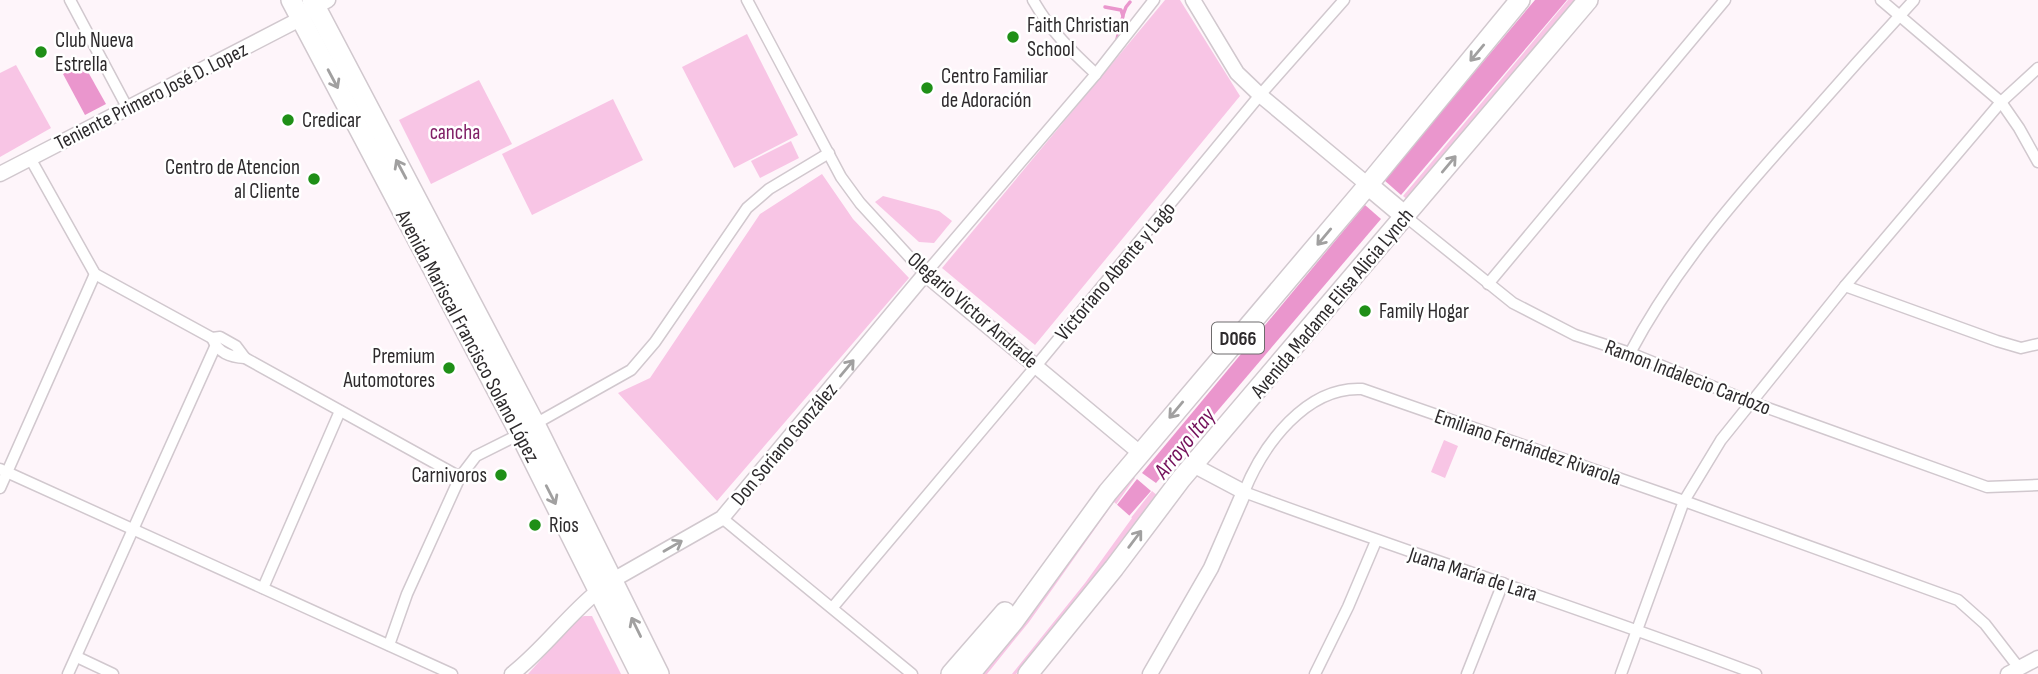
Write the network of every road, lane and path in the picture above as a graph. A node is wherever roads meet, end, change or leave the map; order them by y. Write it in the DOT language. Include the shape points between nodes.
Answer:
graph roads {
  1 [pos="70,0"];
  2 [pos="291,0"];
  3 [pos="747,0"];
  4 [pos="1033,0"];
  5 [pos="1154,0"];
  6 [pos="1193,0"];
  7 [pos="1344,0"];
  8 [pos="1520,0"];
  9 [pos="1588,0"];
  10 [pos="1726,0"];
  11 [pos="1881,0"];
  12 [pos="1914,0"];
  13 [pos="314,6"];
  14 [pos="1899,17"];
  15 [pos="2038,68"];
  16 [pos="1096,74"];
  17 [pos="1260,95"];
  18 [pos="2001,102"];
  19 [pos="128,108"];
  20 [pos="829,153"];
  21 [pos="30,158"];
  22 [pos="2038,162"];
  23 [pos="0,174"];
  24 [pos="1371,187"];
  25 [pos="1400,212"];
  26 [pos="95,274"];
  27 [pos="925,274"];
  28 [pos="1488,285"];
  29 [pos="1845,286"];
  30 [pos="214,343"];
  31 [pos="2038,344"];
  32 [pos="1630,353"];
  33 [pos="1037,366"];
  34 [pos="1751,402"];
  35 [pos="340,411"];
  36 [pos="528,429"];
  37 [pos="1140,453"];
  38 [pos="1193,466"];
  39 [pos="3,471"];
  40 [pos="460,477"];
  41 [pos="2038,485"];
  42 [pos="0,488"];
  43 [pos="1108,492"];
  44 [pos="1244,492"];
  45 [pos="1684,501"];
  46 [pos="722,518"];
  47 [pos="134,530"];
  48 [pos="1376,541"];
  49 [pos="1114,568"];
  50 [pos="1503,583"];
  51 [pos="606,585"];
  52 [pos="263,588"];
  53 [pos="832,607"];
  54 [pos="1638,630"];
  55 [pos="389,645"];
  56 [pos="77,657"];
  57 [pos="2038,658"];
  58 [pos="2014,671"];
  59 [pos="68,674"];
  60 [pos="113,674"];
  61 [pos="452,674"];
  62 [pos="512,674"];
  63 [pos="640,674"];
  64 [pos="659,674"];
  65 [pos="912,674"];
  66 [pos="951,674"];
  67 [pos="970,674"];
  68 [pos="1028,674"];
  69 [pos="1045,674"];
  70 [pos="1150,674"];
  71 [pos="1315,674"];
  72 [pos="1467,674"];
  73 [pos="1621,674"];
  74 [pos="1756,674"];
  1 -- 19 [label="street"];
  2 -- 13 [label="highway, Avenida Mariscal Francisco Solano López"];
  3 -- 20 [label="street, Olegario Victor Andrade"];
  4 -- 16 [label="street" via="1065,46"];
  5 -- 16 [label="street"];
  6 -- 17 [label="street" via="1237,73"];
  7 -- 17 [label="street, Victoriano Abente y Lago"];
  8 -- 24 [label="highway, D066, one-way"];
  25 -- 9 [label="highway, Avenida Madame Elisa Alicia Lynch / D066, one-way"];
  10 -- 28 [label="street"];
  11 -- 14 [label="street"];
  12 -- 14 [label="street"];
  13 -- 19 [label="street, Teniente Primero José D. Lopez"];
  13 -- 36 [label="highway, Avenida Mariscal Francisco Solano López"];
  14 -- 18 [label="street"];
  14 -- 32 [label="street" via="1701,242 1651,313"];
  15 -- 18 [label="street"];
  16 -- 27 [label="street"];
  17 -- 24 [label="street"];
  17 -- 33 [label="street, Victoriano Abente y Lago"];
  18 -- 22 [label="street"];
  18 -- 29 [label="street"];
  19 -- 21 [label="street, Teniente Primero José D. Lopez"];
  20 -- 27 [label="street, Olegario Victor Andrade" via="860,203"];
  20 -- 36 [label="street" via="769,189 747,208 631,370"];
  21 -- 23 [label="street, Teniente Primero José D. Lopez"];
  21 -- 26 [label="street"];
  24 -- 25 [label="highway, Ramon Indalecio Cardozo"];
  24 -- 37 [label="highway, D066, one-way"];
  25 -- 28 [label="street, Ramon Indalecio Cardozo"];
  25 -- 38 [label="highway, Avenida Madame Elisa Alicia Lynch / D066"];
  26 -- 30 [label="street"];
  26 -- 39 [label="street"];
  27 -- 33 [label="street, Olegario Victor Andrade"];
  46 -- 27 [label="street, Don Soriano González, one-way"];
  28 -- 32 [label="street, Ramon Indalecio Cardozo" via="1554,326"];
  29 -- 31 [label="street" via="1997,341 2021,348"];
  29 -- 34 [label="street"];
  30 -- 35 [label="street" via="220,337 245,358"];
  30 -- 47 [label="street"];
  32 -- 34 [label="street, Ramon Indalecio Cardozo"];
  33 -- 37 [label="street, Olegario Victor Andrade"];
  33 -- 53 [label="street, Victoriano Abente y Lago"];
  34 -- 41 [label="street, Ramon Indalecio Cardozo" via="1987,487"];
  34 -- 45 [label="street" via="1721,440"];
  35 -- 40 [label="street"];
  35 -- 52 [label="street"];
  36 -- 40 [label="street" via="476,456"];
  36 -- 51 [label="highway, Avenida Mariscal Francisco Solano López"];
  37 -- 43 [label="highway, D066"];
  38 -- 44 [label="street, Juana María de Lara"];
  49 -- 38 [label="highway, Avenida Madame Elisa Alicia Lynch / D066, one-way"];
  39 -- 42 [label="street"];
  39 -- 47 [label="street"];
  40 -- 55 [label="street"];
  43 -- 66 [label="highway"];
  43 -- 67 [label="highway, D066"];
  44 -- 45 [label="street, Emiliano Fernández Rivarola" via="1254,468 1287,424 1328,394 1348,388 1362,389"];
  44 -- 48 [label="street, Juana María de Lara"];
  44 -- 70 [label="street, Emiliano Fernández Rivarola" via="1211,568"];
  45 -- 54 [label="street"];
  45 -- 58 [label="street, Emiliano Fernández Rivarola" via="1958,600 1985,624"];
  51 -- 46 [label="street, Don Soriano González, one-way"];
  46 -- 53 [label="street"];
  47 -- 52 [label="street"];
  47 -- 56 [label="street"];
  48 -- 50 [label="street, Juana María de Lara"];
  48 -- 71 [label="street"];
  49 -- 68 [label="highway, Avenida Madame Elisa Alicia Lynch / D066"];
  49 -- 69 [label="highway" via="1095,607"];
  50 -- 54 [label="street, Juana María de Lara"];
  50 -- 72 [label="street"];
  51 -- 62 [label="street, Don Soriano González"];
  51 -- 63 [label="highway, Avenida Mariscal Francisco Solano López"];
  64 -- 51 [label="highway, Avenida Mariscal Francisco Solano López, one-way"];
  52 -- 55 [label="street"];
  53 -- 65 [label="street"];
  54 -- 73 [label="street"];
  54 -- 74 [label="street, Juana María de Lara"];
  55 -- 61 [label="street"];
  56 -- 59 [label="street"];
  56 -- 60 [label="street"];
  57 -- 58 [label="street"];
}
